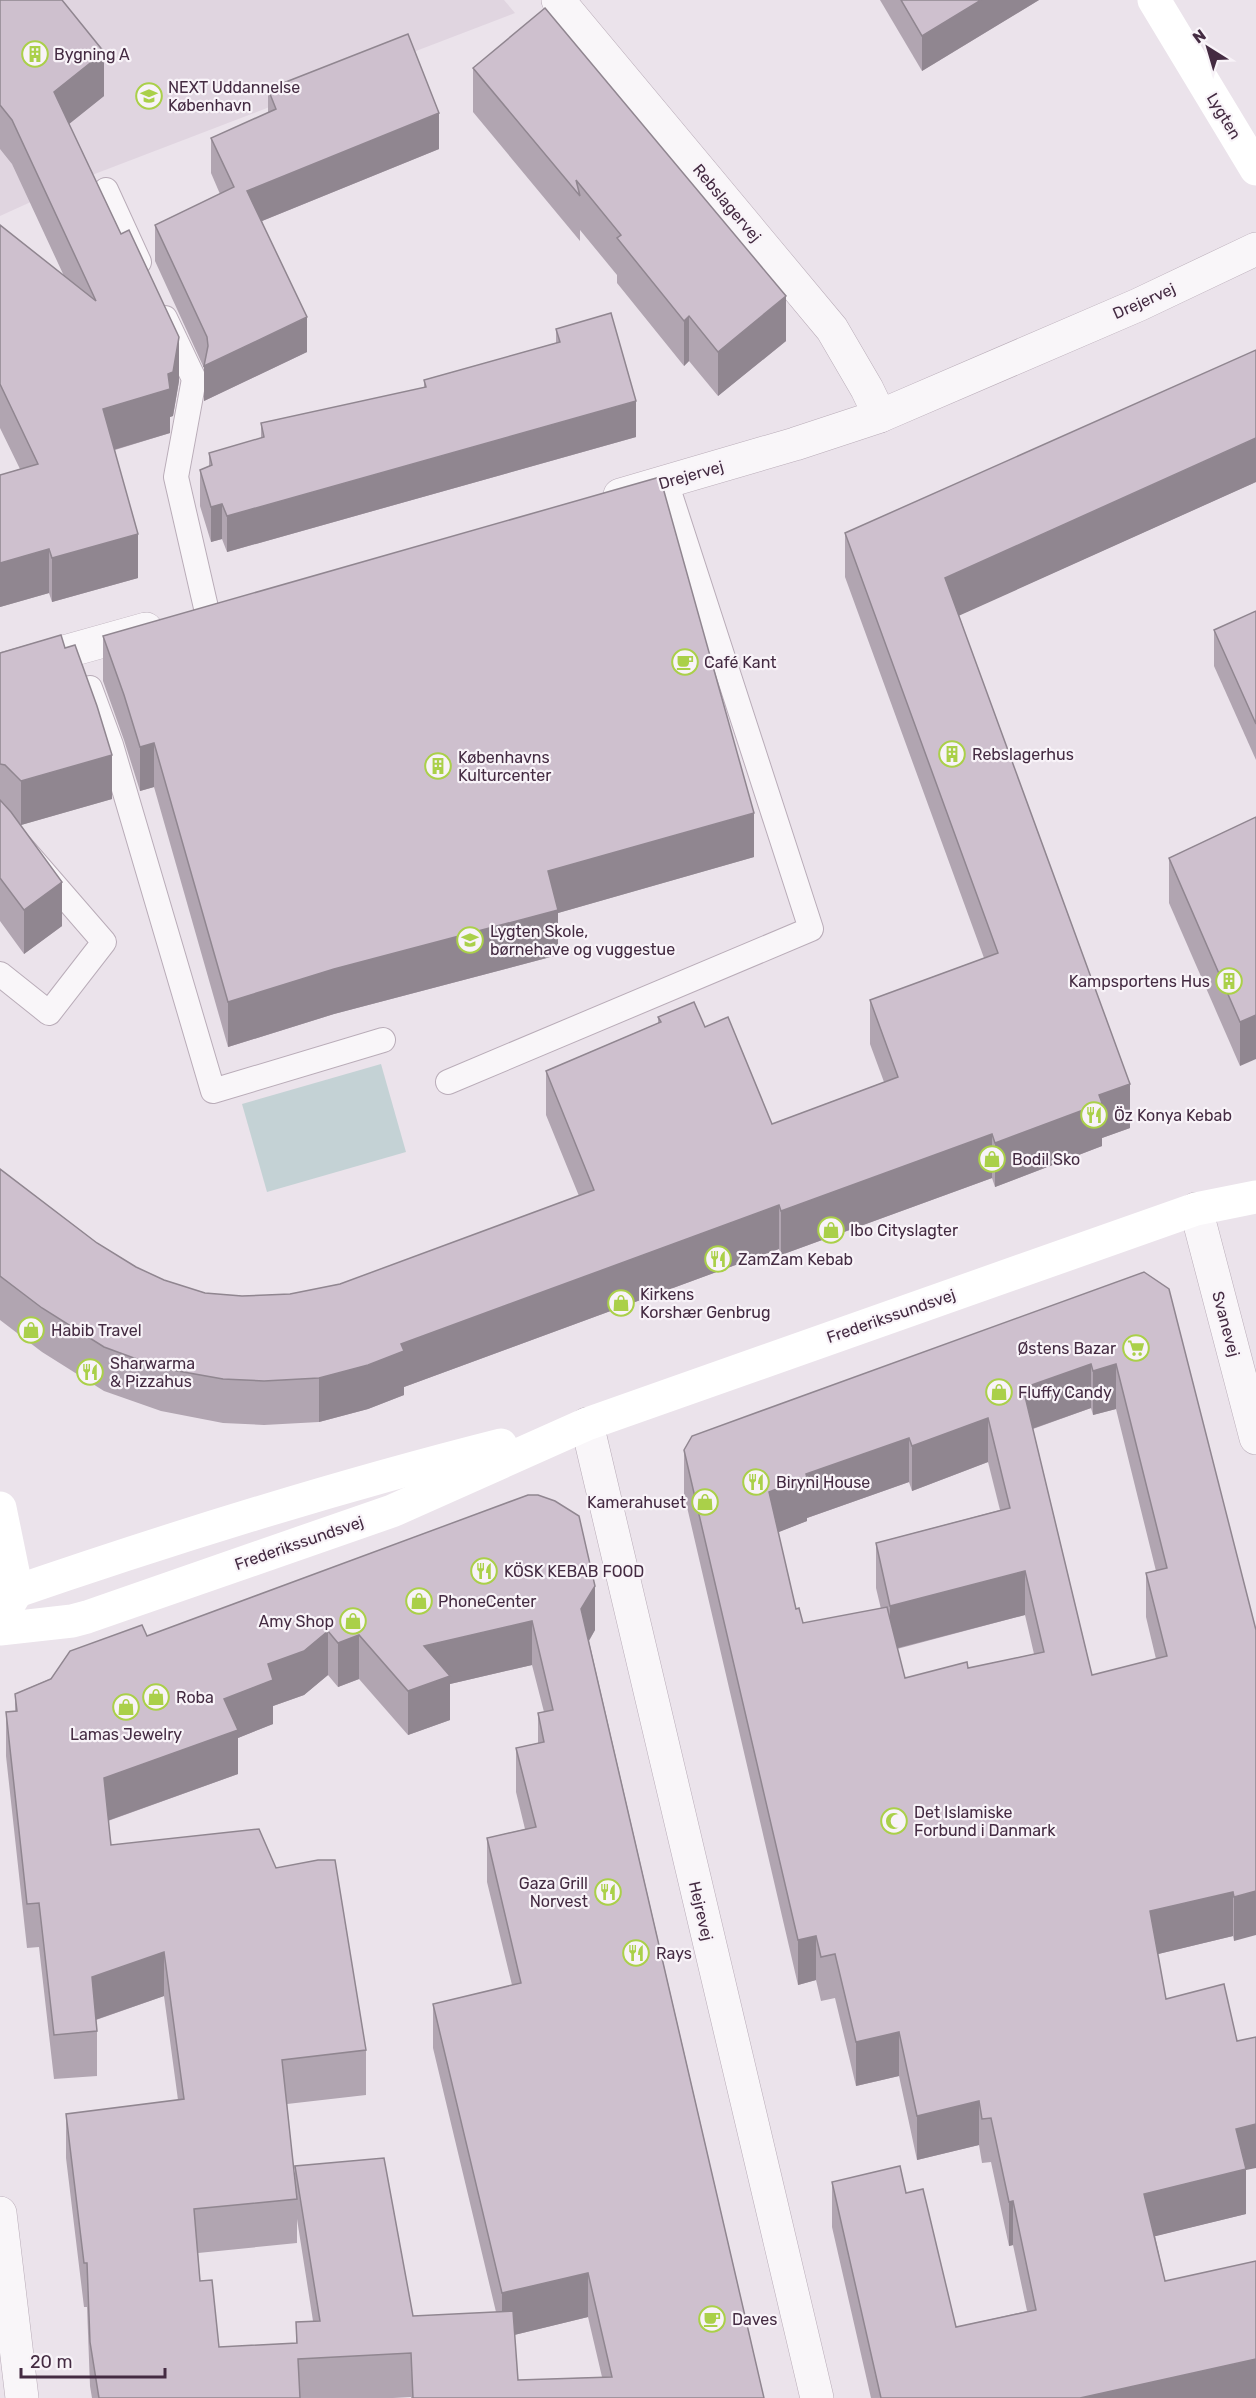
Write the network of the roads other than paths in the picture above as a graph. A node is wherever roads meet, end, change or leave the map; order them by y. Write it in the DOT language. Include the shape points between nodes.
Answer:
graph roads {
  1 [pos="558,0"];
  2 [pos="1154,0"];
  3 [pos="1256,169"];
  4 [pos="106,190"];
  5 [pos="1256,249"];
  6 [pos="880,416"];
  7 [pos="666,482"];
  8 [pos="589,504"];
  9 [pos="241,603"];
  10 [pos="207,612"];
  11 [pos="76,649"];
  12 [pos="0,670"];
  13 [pos="0,822"];
  14 [pos="0,974"];
  15 [pos="383,1040"];
  16 [pos="448,1082"];
  17 [pos="1256,1174"];
  18 [pos="1256,1197"];
  19 [pos="1196,1209"];
  20 [pos="587,1424"];
  21 [pos="1256,1438"];
  22 [pos="0,1508"];
  23 [pos="6,1601"];
  24 [pos="0,1629"];
  25 [pos="0,2213"];
  26 [pos="22,2398"];
  27 [pos="817,2398"];
  1 -- 6 [label="street, Rebslagervej" via="832,329"];
  2 -- 3 [label="street, Lygten"];
  4 -- 10 [label="lane" via="194,380 176,477"];
  5 -- 6 [label="street, Drejervej" via="1138,305"];
  6 -- 7 [label="street, Drejervej"];
  7 -- 8 [label="street, Drejervej"];
  7 -- 16 [label="lane" via="811,929"];
  9 -- 10 [label="street"];
  10 -- 11 [label="street"];
  11 -- 12 [label="street"];
  11 -- 15 [label="lane" via="111,744 213,1091"];
  13 -- 14 [label="lane" via="104,942 49,1013"];
  17 -- 19 [label="street, Frederikssundsvej"];
  18 -- 19 [label="street, Frederikssundsvej"];
  19 -- 20 [label="street, Frederikssundsvej"];
  19 -- 21 [label="street, Svanevej"];
  20 -- 23 [label="street, Frederikssundsvej" via="379,1476 101,1562"];
  20 -- 24 [label="street, Frederikssundsvej" via="392,1511 87,1617"];
  20 -- 27 [label="street, Hejrevej"];
  22 -- 23 [label="street"];
  25 -- 26 [label="street"];
}
